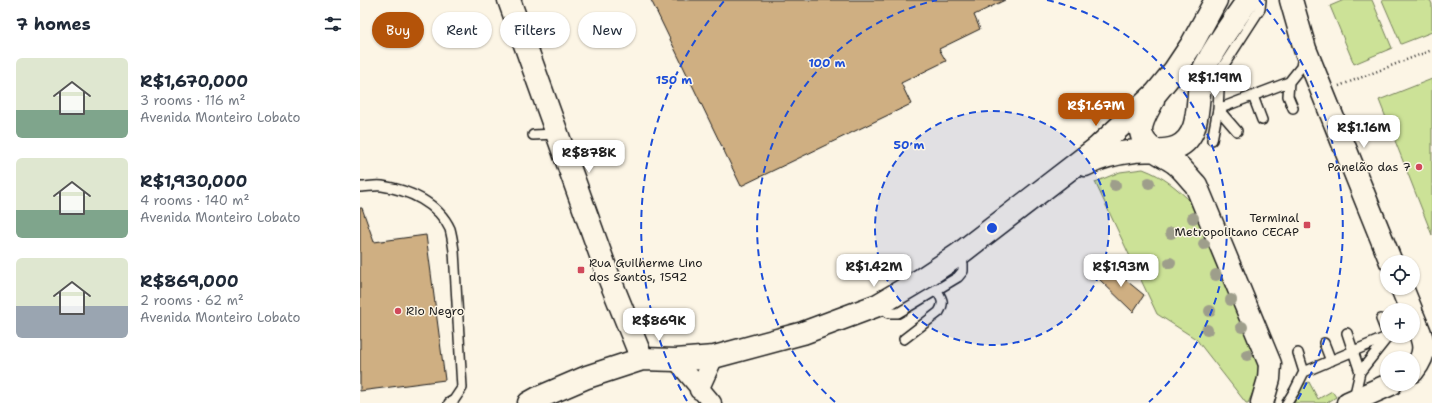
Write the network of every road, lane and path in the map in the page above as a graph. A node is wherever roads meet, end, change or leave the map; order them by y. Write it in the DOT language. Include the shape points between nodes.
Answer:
graph roads {
  1 [pos="509,0"];
  2 [pos="1216,0"];
  3 [pos="1248,0"];
  4 [pos="1261,0"];
  5 [pos="1287,4"];
  6 [pos="1304,49"];
  7 [pos="1432,50"];
  8 [pos="1289,82"];
  9 [pos="1156,93"];
  10 [pos="1322,93"];
  11 [pos="1253,96"];
  12 [pos="1293,108"];
  13 [pos="1218,109"];
  14 [pos="1262,120"];
  15 [pos="1237,130"];
  16 [pos="557,134"];
  17 [pos="534,136"];
  18 [pos="1212,140"];
  19 [pos="1156,150"];
  20 [pos="1054,182"];
  21 [pos="360,187"];
  22 [pos="958,255"];
  23 [pos="1388,255"];
  24 [pos="936,290"];
  25 [pos="878,305"];
  26 [pos="1347,333"];
  27 [pos="1420,334"];
  28 [pos="904,339"];
  29 [pos="1380,340"];
  30 [pos="1324,343"];
  31 [pos="1383,343"];
  32 [pos="1354,351"];
  33 [pos="1298,353"];
  34 [pos="714,356"];
  35 [pos="642,359"];
  36 [pos="676,360"];
  37 [pos="1331,361"];
  38 [pos="1420,362"];
  39 [pos="1304,372"];
  40 [pos="1360,372"];
  41 [pos="699,390"];
  42 [pos="1380,390"];
  43 [pos="1361,400"];
  44 [pos="449,403"];
  45 [pos="529,403"];
  46 [pos="712,403"];
  47 [pos="1262,403"];
  48 [pos="1287,403"];
  1 -- 16 [label="main road"];
  2 -- 9 [label="main road" via="1192,44"];
  3 -- 19 [label="main road" via="1208,61 1201,77 1191,135 1177,147"];
  4 -- 13 [label="lane" via="1260,9 1220,71"];
  5 -- 6 [label="main road"];
  6 -- 8 [label="lane" via="1301,67"];
  6 -- 10 [label="main road"];
  7 -- 10 [label="path"];
  8 -- 11 [label="lane"];
  8 -- 12 [label="lane" via="1288,96"];
  9 -- 19 [label="main road" via="1141,131 1147,144"];
  9 -- 20 [label="main road" via="1097,148"];
  10 -- 23 [label="main road"];
  11 -- 13 [label="lane"];
  11 -- 14 [label="lane"];
  13 -- 15 [label="lane"];
  13 -- 18 [label="lane"];
  16 -- 17 [label="lane"];
  16 -- 35 [label="main road" via="608,275"];
  19 -- 20 [label="main road" via="1135,150 1090,162"];
  19 -- 47 [label="main road" via="1175,163 1196,185 1270,364 1269,379"];
  20 -- 22 [label="main road"];
  21 -- 44 [label="lane" via="380,186 403,190 428,202 442,216 450,230 454,251 462,388"];
  22 -- 24 [label="lane" via="963,264 963,271"];
  22 -- 25 [label="main road"];
  24 -- 25 [label="lane" via="898,313 889,313"];
  24 -- 28 [label="lane" via="943,302 939,312"];
  25 -- 34 [label="main road" via="803,333"];
  26 -- 32 [label="lane"];
  27 -- 38 [label="main road" via="1424,344"];
  29 -- 32 [label="lane"];
  30 -- 37 [label="lane"];
  31 -- 40 [label="lane"];
  32 -- 37 [label="lane"];
  32 -- 40 [label="lane"];
  33 -- 39 [label="lane"];
  34 -- 36 [label="main road"];
  34 -- 41 [label="street"];
  35 -- 36 [label="main road"];
  35 -- 45 [label="main road" via="587,377"];
  36 -- 41 [label="street"];
  37 -- 39 [label="lane"];
  39 -- 48 [label="lane"];
  40 -- 43 [label="lane"];
  41 -- 46 [label="street"];
  42 -- 43 [label="main road"];
}
